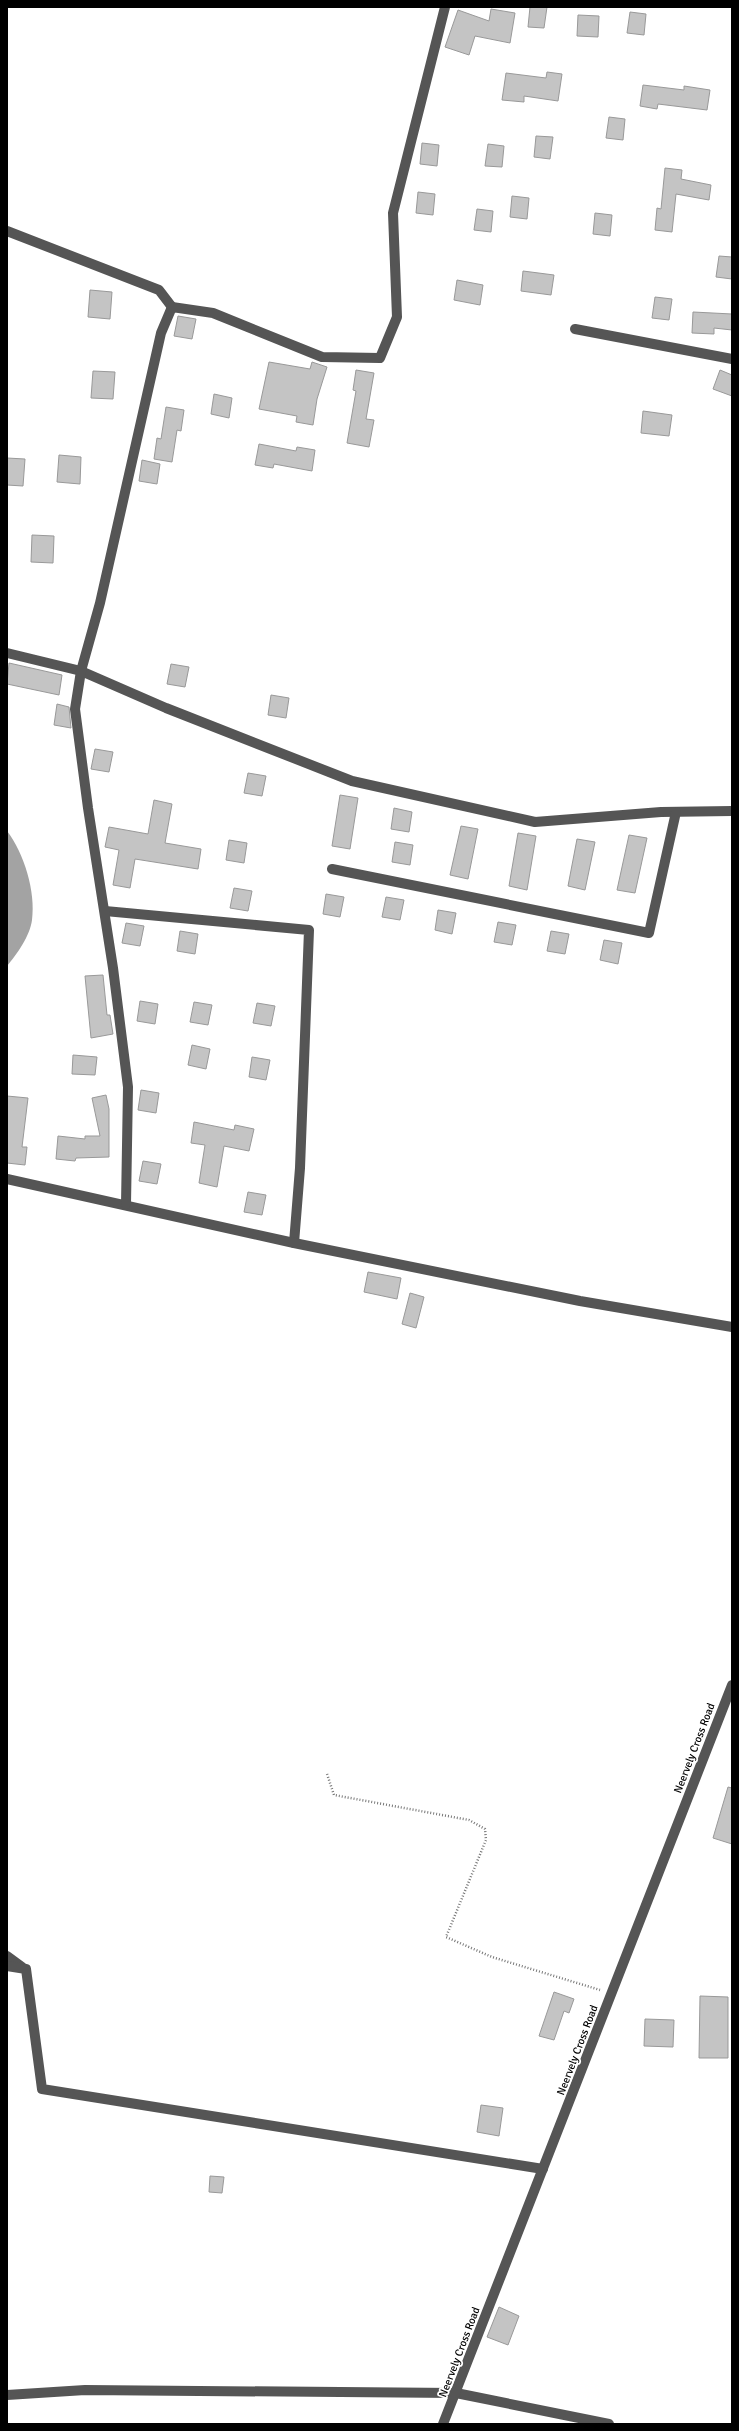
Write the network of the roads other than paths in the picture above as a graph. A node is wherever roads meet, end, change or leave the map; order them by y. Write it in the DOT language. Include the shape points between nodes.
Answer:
graph roads {
  1 [pos="445,7"];
  2 [pos="7,231"];
  3 [pos="172,306"];
  4 [pos="575,330"];
  5 [pos="732,359"];
  6 [pos="7,653"];
  7 [pos="81,671"];
  8 [pos="732,811"];
  9 [pos="676,812"];
  10 [pos="332,869"];
  11 [pos="105,912"];
  12 [pos="7,1179"];
  13 [pos="126,1204"];
  14 [pos="294,1243"];
  15 [pos="732,1327"];
  16 [pos="732,1685"];
  17 [pos="7,1956"];
  18 [pos="7,1966"];
  19 [pos="26,1969"];
  20 [pos="543,2169"];
  21 [pos="456,2393"];
  22 [pos="7,2395"];
  23 [pos="444,2424"];
  24 [pos="609,2424"];
  1 -- 3 [label="street" via="393,213 397,317 380,358 322,357 213,313"];
  2 -- 3 [label="street" via="159,290"];
  3 -- 7 [label="street" via="161,333 100,603"];
  4 -- 5 [label="street"];
  6 -- 7 [label="street"];
  7 -- 9 [label="street" via="166,708 352,781 534,822"];
  7 -- 11 [label="street" via="76,709"];
  8 -- 9 [label="street"];
  9 -- 10 [label="street" via="648,933"];
  11 -- 13 [label="street" via="128,1087"];
  11 -- 14 [label="street" via="309,930 300,1168"];
  12 -- 13 [label="street"];
  13 -- 14 [label="street"];
  14 -- 15 [label="street" via="580,1301"];
  16 -- 20 [label="street, Neervely Cross Road"];
  17 -- 19 [label="street"];
  18 -- 19 [label="street"];
  19 -- 20 [label="street" via="42,2089"];
  20 -- 21 [label="street, Neervely Cross Road"];
  21 -- 22 [label="street" via="85,2390"];
  21 -- 23 [label="street, Neervely Cross Road"];
  21 -- 24 [label="street"];
}
